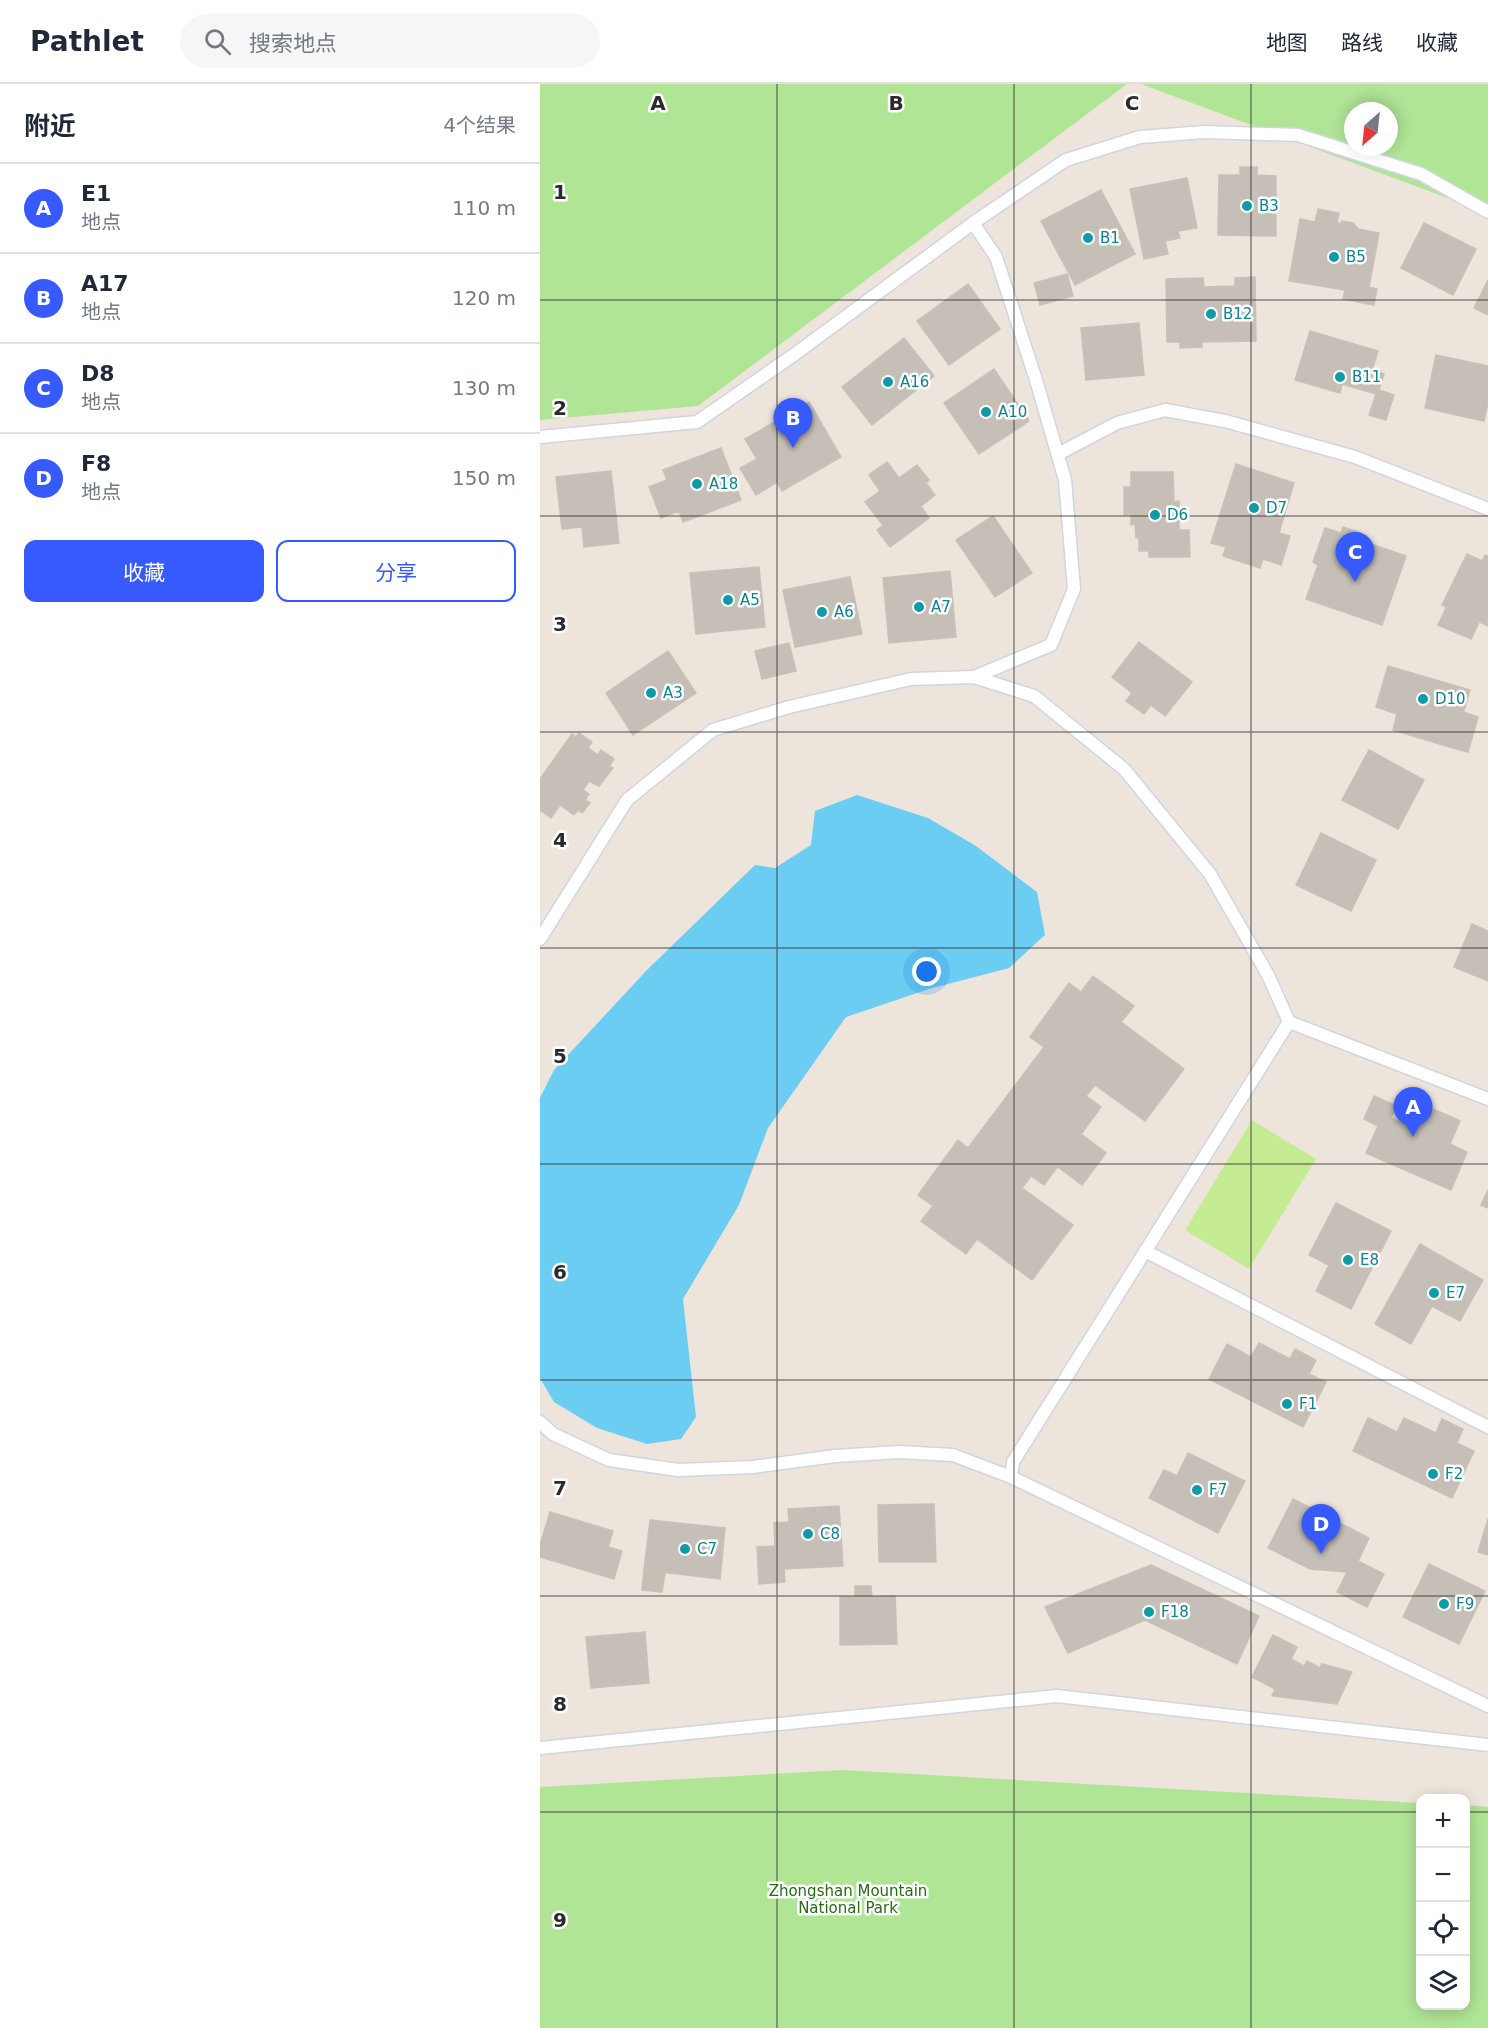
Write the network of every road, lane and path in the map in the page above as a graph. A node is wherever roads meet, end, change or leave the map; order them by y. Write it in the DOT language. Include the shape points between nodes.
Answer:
graph roads {
  1 [pos="1488,212"];
  2 [pos="973,223"];
  3 [pos="540,437"];
  4 [pos="1058,454"];
  5 [pos="1488,509"];
  6 [pos="974,677"];
  7 [pos="540,939"];
  8 [pos="1289,1022"];
  9 [pos="1488,1099"];
  10 [pos="1145,1251"];
  11 [pos="540,1422"];
  12 [pos="1488,1427"];
  13 [pos="1011,1477"];
  14 [pos="1488,1706"];
  15 [pos="1488,1745"];
  16 [pos="540,1748"];
  1 -- 2 [label="lane" via="1421,174 1298,135 1204,132 1140,137 1066,160"];
  2 -- 3 [label="lane" via="697,422"];
  2 -- 4 [label="lane" via="996,257"];
  4 -- 5 [label="lane" via="1117,423 1165,410 1225,421 1354,457"];
  4 -- 6 [label="lane" via="1065,480 1074,589 1051,645"];
  6 -- 7 [label="lane" via="911,679 789,707 713,730 627,800"];
  6 -- 8 [label="lane" via="1034,696 1124,769 1210,874 1268,975"];
  8 -- 9 [label="lane"];
  8 -- 10 [label="lane"];
  10 -- 12 [label="lane"];
  10 -- 13 [label="lane" via="1013,1462"];
  11 -- 13 [label="lane" via="553,1434 609,1460 678,1470 753,1467 898,1452 953,1455"];
  13 -- 14 [label="lane"];
  15 -- 16 [label="lane" via="1057,1696"];
}
